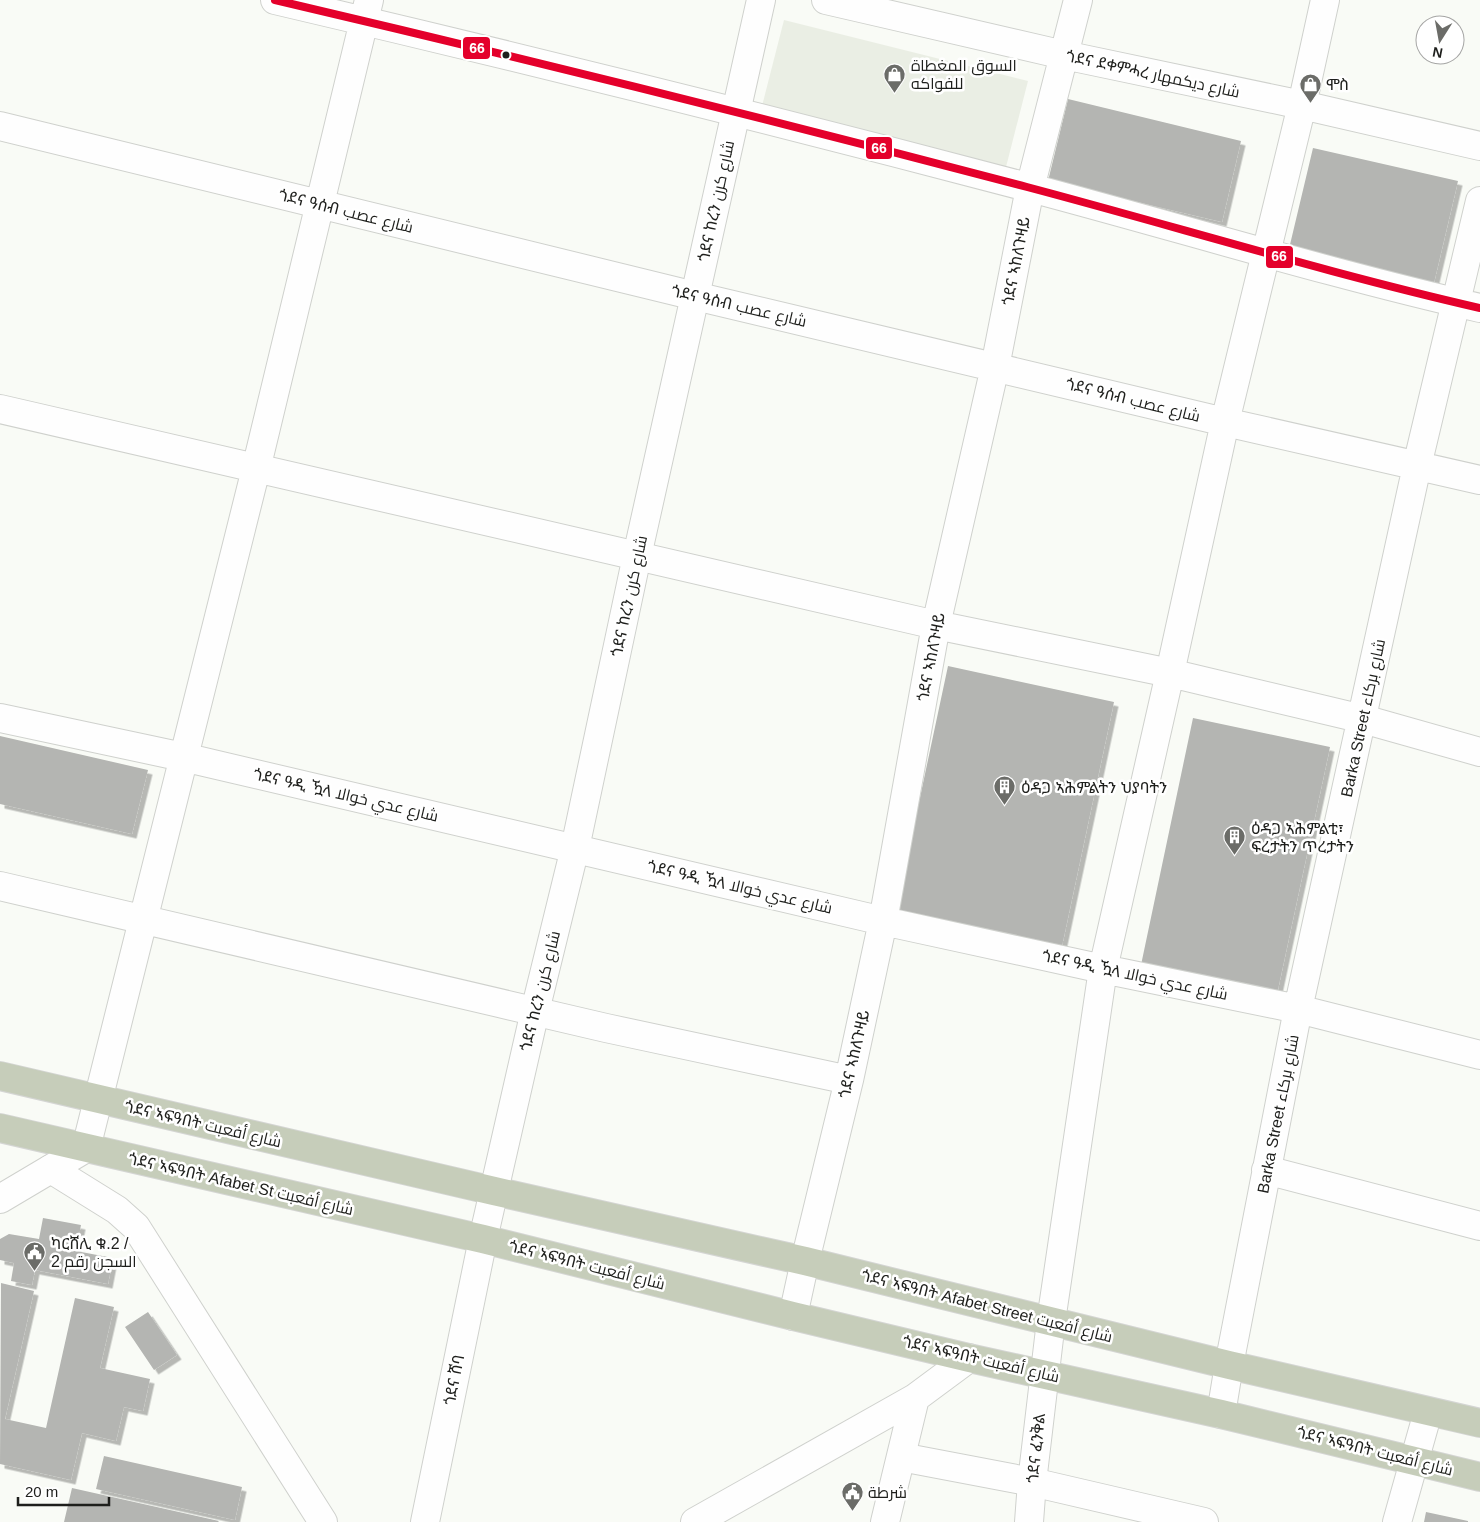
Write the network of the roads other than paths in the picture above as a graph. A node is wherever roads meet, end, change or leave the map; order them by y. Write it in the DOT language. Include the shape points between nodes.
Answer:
graph roads {
  1 [pos="275,0"];
  2 [pos="761,0"];
  3 [pos="826,0"];
  4 [pos="1078,0"];
  5 [pos="1325,0"];
  6 [pos="367,10"];
  7 [pos="1064,55"];
  8 [pos="1302,105"];
  9 [pos="736,112"];
  10 [pos="0,126"];
  11 [pos="1480,146"];
  12 [pos="1030,188"];
  13 [pos="1480,201"];
  14 [pos="319,204"];
  15 [pos="1266,254"];
  16 [pos="695,296"];
  17 [pos="1468,305"];
  18 [pos="995,366"];
  19 [pos="0,409"];
  20 [pos="1225,422"];
  21 [pos="1417,466"];
  22 [pos="256,469"];
  23 [pos="1480,480"];
  24 [pos="637,556"];
  25 [pos="936,625"];
  26 [pos="1170,673"];
  27 [pos="0,718"];
  28 [pos="1363,719"];
  29 [pos="1480,752"];
  30 [pos="183,757"];
  31 [pos="575,848"];
  32 [pos="0,886"];
  33 [pos="142,920"];
  34 [pos="883,921"];
  35 [pos="1103,969"];
  36 [pos="1298,1009"];
  37 [pos="535,1011"];
  38 [pos="1480,1055"];
  39 [pos="0,1076"];
  40 [pos="849,1080"];
  41 [pos="98,1100"];
  42 [pos="0,1128"];
  43 [pos="86,1148"];
  44 [pos="51,1169"];
  45 [pos="1266,1170"];
  46 [pos="494,1191"];
  47 [pos="0,1199"];
  48 [pos="1480,1226"];
  49 [pos="483,1239"];
  50 [pos="805,1261"];
  51 [pos="793,1316"];
  52 [pos="1051,1321"];
  53 [pos="970,1358"];
  54 [pos="1229,1365"];
  55 [pos="1044,1374"];
  56 [pos="915,1398"];
  57 [pos="1428,1412"];
  58 [pos="1221,1414"];
  59 [pos="1480,1423"];
  60 [pos="901,1457"];
  61 [pos="1414,1460"];
  62 [pos="1480,1476"];
  63 [pos="1032,1482"];
  64 [pos="323,1522"];
  65 [pos="425,1522"];
  66 [pos="695,1522"];
  67 [pos="885,1522"];
  68 [pos="1029,1522"];
  69 [pos="1204,1522"];
  70 [pos="1397,1522"];
  1 -- 6 [label="street"];
  2 -- 9 [label="street, ጎደና ከረን شارع كرن"];
  3 -- 7 [label="street, ጎደና ደቀምሓረ شارع ديكمهار"];
  4 -- 7 [label="street, ጎደና ኣከለጉዛይ"];
  5 -- 8 [label="street, ጎደና ፈንቅል"];
  6 -- 9 [label="street"];
  6 -- 14 [label="street"];
  7 -- 8 [label="street, ጎደና ደቀምሓረ شارع ديكمهار"];
  7 -- 12 [label="street, ጎደና ኣከለጉዛይ"];
  8 -- 11 [label="street, ጎደና ደቀምሓረ شارع ديكمهار"];
  8 -- 15 [label="street, ጎደና ፈንቅል"];
  9 -- 12 [label="street"];
  9 -- 16 [label="street, ጎደና ከረን شارع كرن"];
  10 -- 14 [label="street, ጎደና ዓሰብ شارع عصب"];
  12 -- 15 [label="street"];
  12 -- 18 [label="street, ጎደና ኣከለጉዛይ"];
  13 -- 17 [label="street, Barka Street شارع بركاء"];
  14 -- 16 [label="street, ጎደና ዓሰብ شارع عصب"];
  14 -- 22 [label="street"];
  15 -- 17 [label="street"];
  15 -- 20 [label="street, ጎደና ፈንቅል"];
  16 -- 18 [label="street, ጎደና ዓሰብ شارع عصب"];
  16 -- 24 [label="street, ጎደና ከረን شارع كرن"];
  17 -- 21 [label="street, Barka Street شارع بركاء"];
  18 -- 20 [label="street, ጎደና ዓሰብ شارع عصب"];
  18 -- 25 [label="street, ጎደና ኣከለጉዛይ"];
  19 -- 22 [label="street"];
  20 -- 21 [label="street, ጎደና ዓሰብ شارع عصب"];
  20 -- 26 [label="street, ጎደና ፈንቅል"];
  21 -- 23 [label="street, ጎደና ዓሰብ شارع عصب"];
  21 -- 28 [label="street, Barka Street شارع بركاء"];
  22 -- 24 [label="street"];
  22 -- 30 [label="street"];
  24 -- 25 [label="street"];
  24 -- 31 [label="street, ጎደና ከረን شارع كرن"];
  25 -- 26 [label="street"];
  25 -- 34 [label="street, ጎደና ኣከለጉዛይ"];
  26 -- 28 [label="street"];
  26 -- 35 [label="street, ጎደና ፈንቅል"];
  27 -- 30 [label="street, ጎደና ዓዲ ዃላ شارع عدي خوالا"];
  28 -- 29 [label="street"];
  28 -- 36 [label="street, Barka Street شارع بركاء"];
  30 -- 31 [label="street, ጎደና ዓዲ ዃላ شارع عدي خوالا"];
  30 -- 33 [label="street"];
  31 -- 34 [label="street, ጎደና ዓዲ ዃላ شارع عدي خوالا"];
  31 -- 37 [label="street, ጎደና ከረን شارع كرن"];
  32 -- 33 [label="street"];
  33 -- 37 [label="street"];
  33 -- 41 [label="street"];
  34 -- 35 [label="street, ጎደና ዓዲ ዃላ شارع عدي خوالا"];
  34 -- 40 [label="street, ጎደና ኣከለጉዛይ"];
  35 -- 36 [label="street, ጎደና ዓዲ ዃላ شارع عدي خوالا"];
  35 -- 52 [label="street, ጎደና ፈንቅል"];
  36 -- 38 [label="street, ጎደና ዓዲ ዃላ شارع عدي خوالا"];
  36 -- 45 [label="street, Barka Street شارع بركاء"];
  37 -- 40 [label="street"];
  37 -- 46 [label="street, ጎደና ከረን شارع كرن"];
  39 -- 41 [label="highway, ጎደና ኣፍዓበት شارع أفعبت"];
  40 -- 50 [label="street, ጎደና ኣከለጉዛይ"];
  41 -- 43 [label="street"];
  41 -- 46 [label="highway, ጎደና ኣፍዓበት شارع أفعبت"];
  42 -- 43 [label="highway, ጎደና ኣፍዓበት Afabet St شارع أفعبت"];
  43 -- 44 [label="street"];
  43 -- 49 [label="highway, ጎደና ኣፍዓበት Afabet St شارع أفعبت"];
  44 -- 47 [label="street"];
  44 -- 64 [label="street" via="117,1210 136,1227"];
  45 -- 48 [label="street"];
  45 -- 54 [label="street, Barka Street شارع بركاء"];
  46 -- 49 [label="street, ጎደና ከረን شارع كرن"];
  46 -- 50 [label="highway, ጎደና ኣፍዓበት Afabet Street شارع أفعبت"];
  49 -- 51 [label="highway, ጎደና ኣፍዓበት شارع أفعبت"];
  49 -- 65 [label="street, ጎደና ሸባ"];
  50 -- 51 [label="street, ጎደና ኣከለጉዛይ"];
  50 -- 52 [label="highway, ጎደና ኣፍዓበት Afabet Street شارع أفعبت"];
  51 -- 53 [label="highway, ጎደና ኣፍዓበት شارع أفعبت"];
  52 -- 54 [label="highway, ጎደና ኣፍዓበት Afabet Street شارع أفعبت"];
  52 -- 55 [label="street, ጎደና ፈንቅል"];
  53 -- 55 [label="highway, ጎደና ኣፍዓበት شارع أفعبت"];
  53 -- 56 [label="street"];
  54 -- 57 [label="highway, ጎደና ኣፍዓበት Afabet Street شارع أفعبت"];
  54 -- 58 [label="street, Barka Street شارع بركاء"];
  55 -- 58 [label="highway, ጎደና ኣፍዓበት شارع أفعبت"];
  55 -- 63 [label="street, ጎደና ፈንቅል"];
  56 -- 60 [label="street"];
  56 -- 66 [label="street"];
  57 -- 59 [label="highway, ጎደና ኣፍዓበት Afabet Street شارع أفعبت"];
  57 -- 61 [label="street"];
  58 -- 61 [label="highway, ጎደና ኣፍዓበት شارع أفعبت"];
  60 -- 63 [label="street"];
  60 -- 67 [label="street"];
  61 -- 62 [label="highway, ጎደና ኣፍዓበት شارع أفعبت"];
  61 -- 70 [label="street"];
  63 -- 68 [label="street, ጎደና ፈንቅል"];
  63 -- 69 [label="street"];
}
